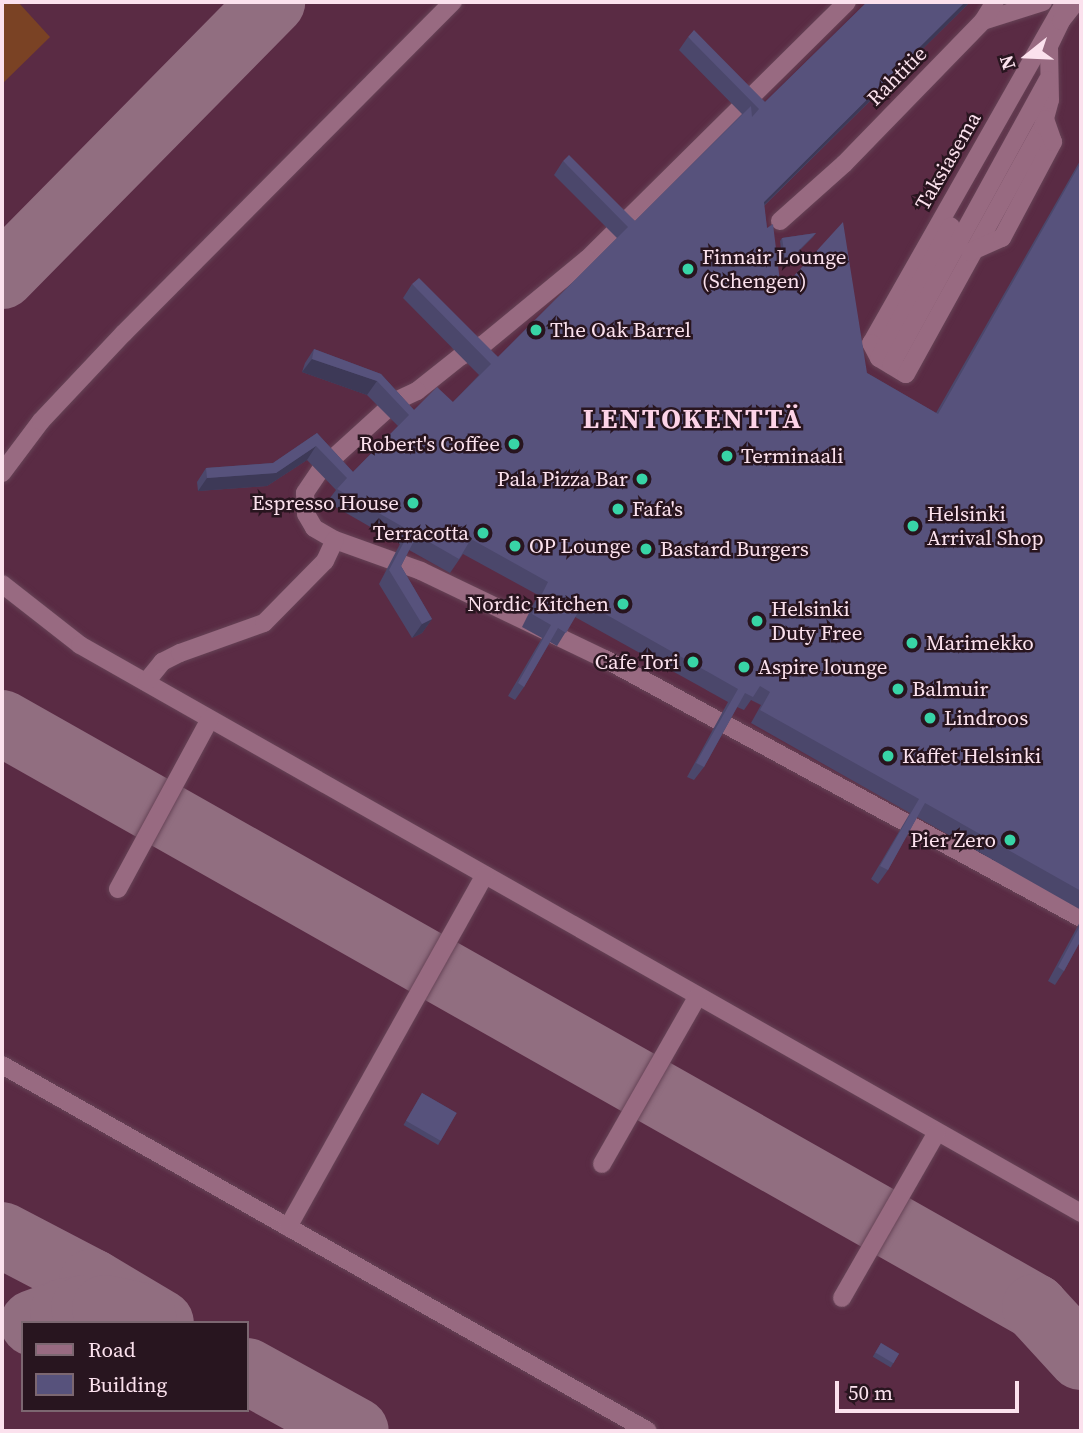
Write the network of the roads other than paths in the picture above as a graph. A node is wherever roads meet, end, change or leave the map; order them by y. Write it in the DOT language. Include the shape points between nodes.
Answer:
graph roads {
  1 [pos="453,2"];
  2 [pos="847,2"];
  3 [pos="995,2"];
  4 [pos="1043,2"];
  5 [pos="1065,2"];
  6 [pos="1076,2"];
  7 [pos="983,21"];
  8 [pos="1049,46"];
  9 [pos="1048,79"];
  10 [pos="780,221"];
  11 [pos="951,243"];
  12 [pos="2,473"];
  13 [pos="335,540"];
  14 [pos="2,584"];
  15 [pos="146,682"];
  16 [pos="210,719"];
  17 [pos="485,875"];
  18 [pos="118,888"];
  19 [pos="1081,918"];
  20 [pos="698,996"];
  21 [pos="2,1065"];
  22 [pos="937,1132"];
  23 [pos="602,1164"];
  24 [pos="1081,1213"];
  25 [pos="288,1227"];
  26 [pos="842,1298"];
  27 [pos="648,1431"];
  1 -- 12 [label="street" via="124,332 41,421"];
  2 -- 13 [label="street" via="587,259 484,344 396,401 321,469 305,493 306,514 314,528"];
  3 -- 7 [label="street, Rahtitie"];
  4 -- 7 [label="street, Rahtitie"];
  5 -- 11 [label="street, Taksiasema"];
  6 -- 8 [label="street, Taksiasema"];
  7 -- 10 [label="street, Rahtitie" via="844,164"];
  8 -- 9 [label="street, Taksiasema"];
  8 -- 11 [label="street, Taksiasema"];
  9 -- 11 [label="street, Taksiasema"];
  9 -- 11 [label="street, Taksiasema" via="1045,119"];
  11 -- 11 [label="street, Taksiasema" via="871,343 885,362 906,374"];
  13 -- 15 [label="street" via="325,561 264,623 162,662"];
  13 -- 19 [label="street" via="421,571 605,659"];
  14 -- 15 [label="street" via="60,631"];
  15 -- 16 [label="street"];
  16 -- 17 [label="street"];
  16 -- 18 [label="street"];
  17 -- 20 [label="street"];
  17 -- 25 [label="street"];
  20 -- 22 [label="street"];
  20 -- 23 [label="street"];
  21 -- 25 [label="street"];
  22 -- 24 [label="street"];
  22 -- 26 [label="street"];
  25 -- 27 [label="street"];
}
